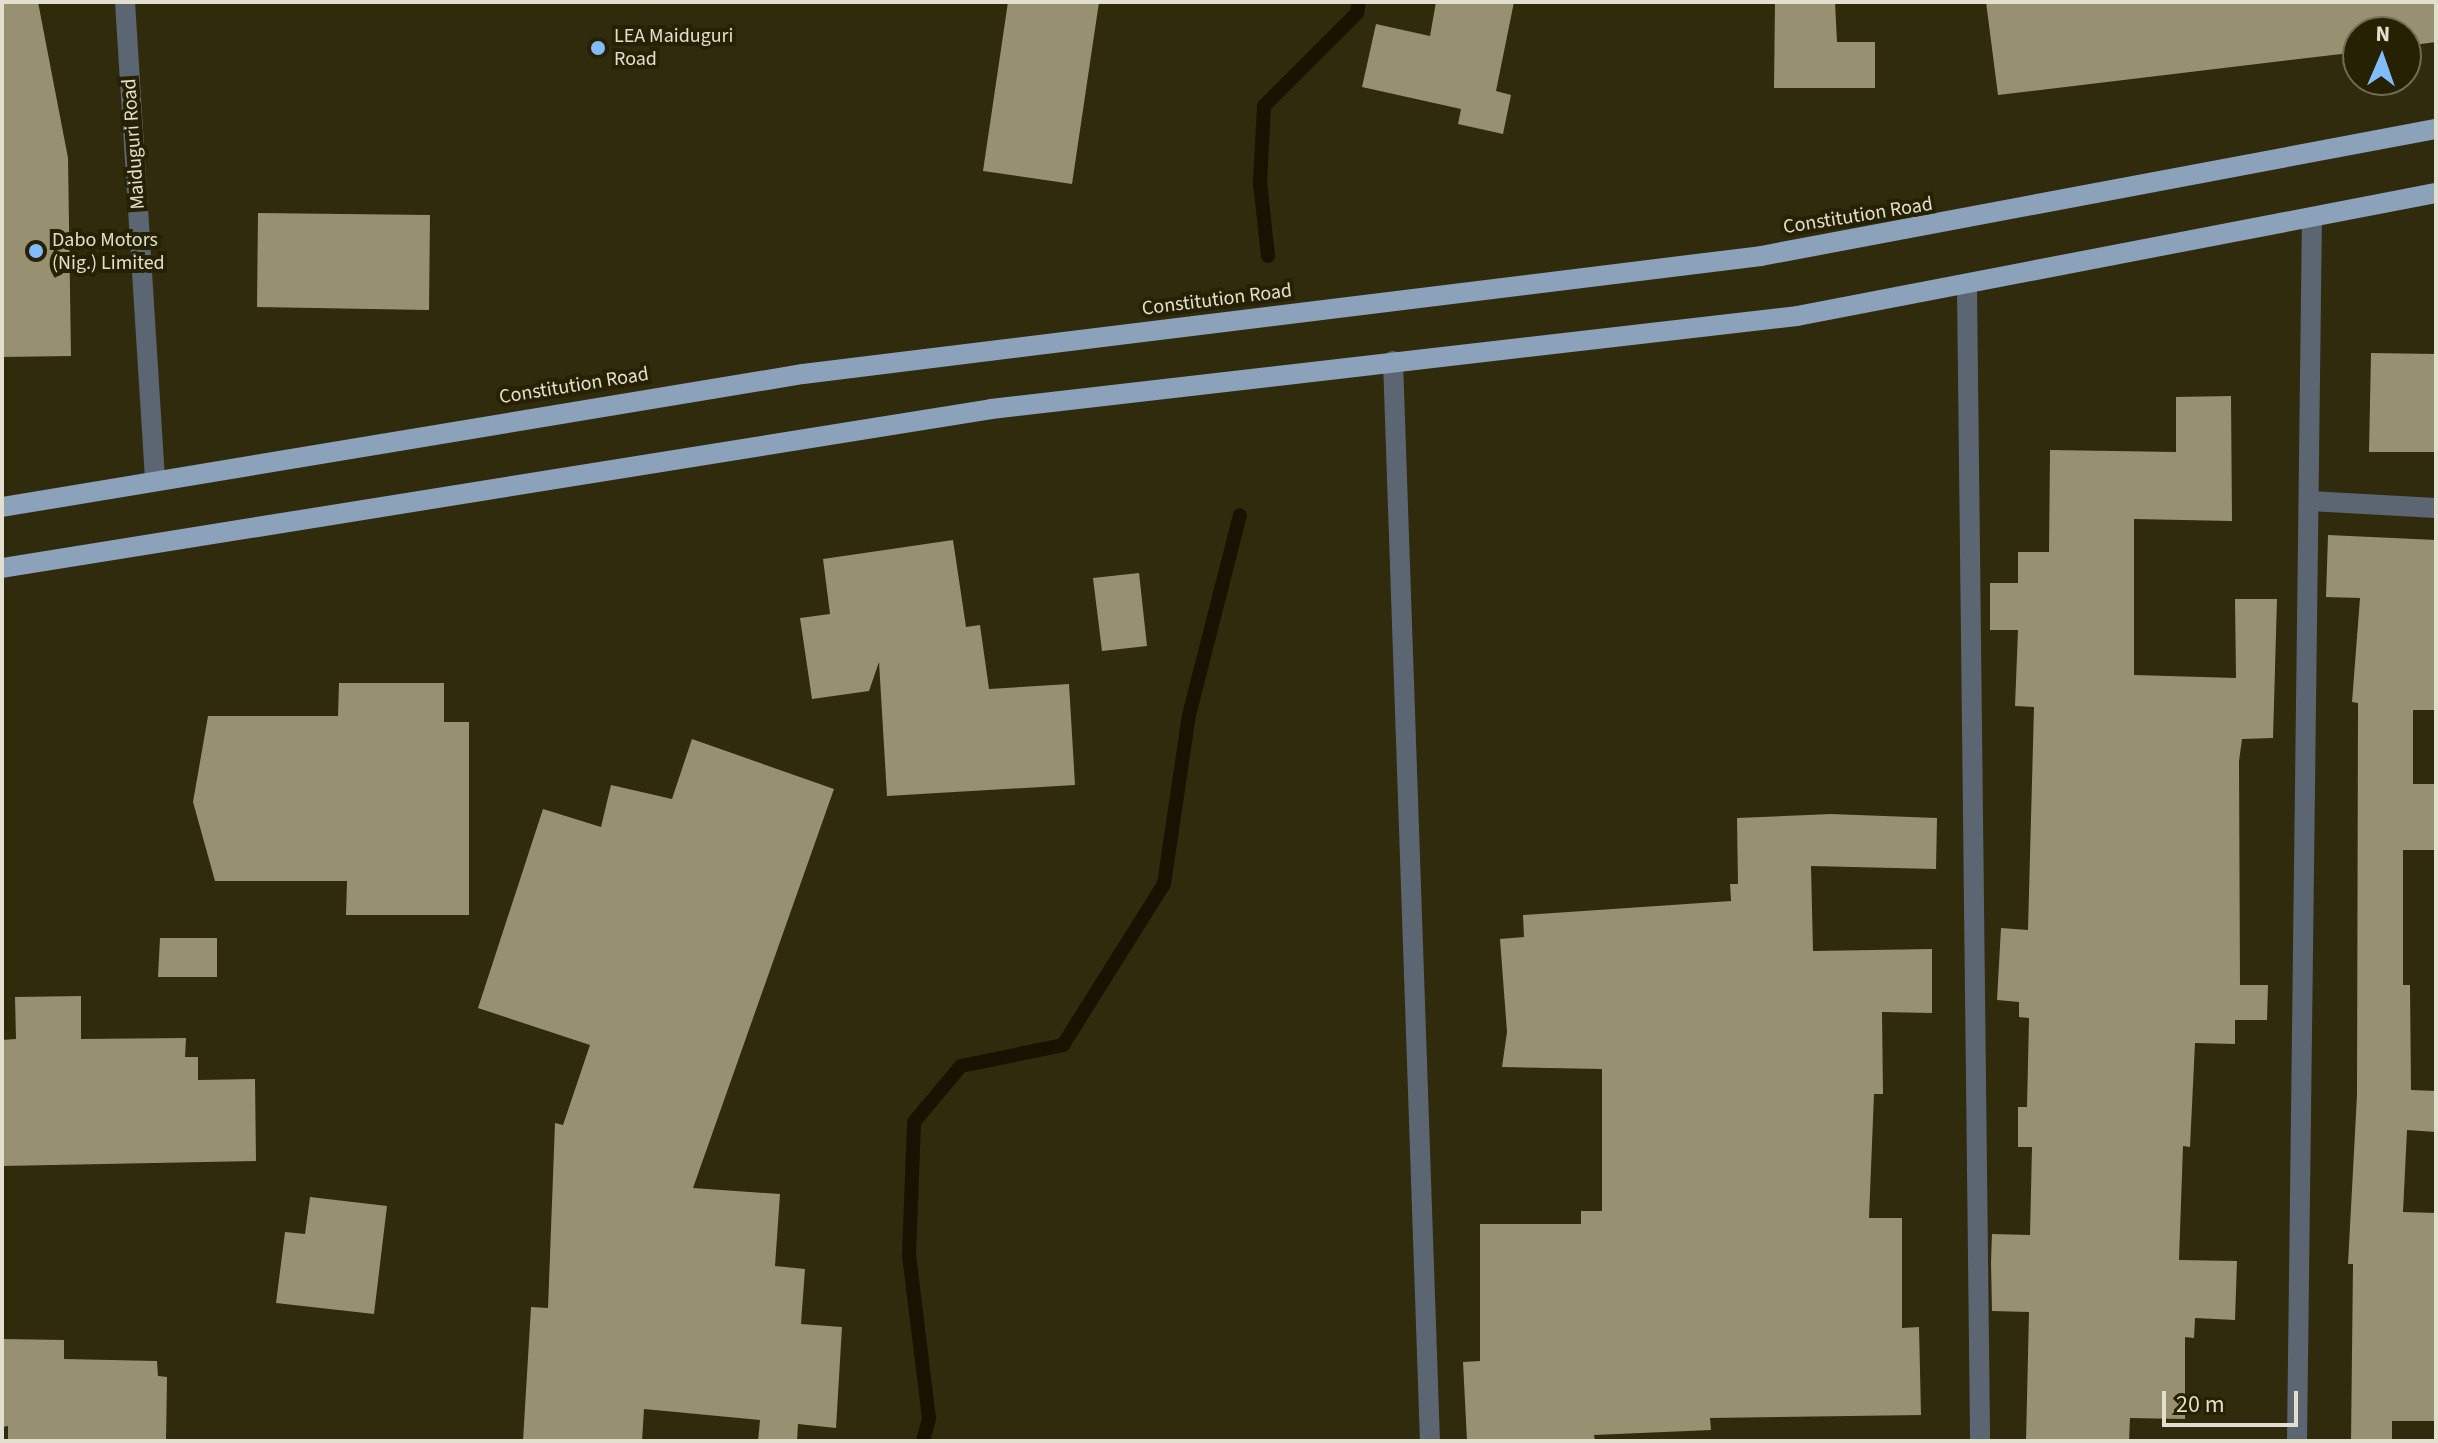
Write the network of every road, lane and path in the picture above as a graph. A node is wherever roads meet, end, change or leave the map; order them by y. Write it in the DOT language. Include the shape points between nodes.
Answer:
graph roads {
  1 [pos="125,2"];
  2 [pos="2436,129"];
  3 [pos="2436,193"];
  4 [pos="2312,219"];
  5 [pos="1967,287"];
  6 [pos="1393,361"];
  7 [pos="155,477"];
  8 [pos="2310,501"];
  9 [pos="2,507"];
  10 [pos="2436,508"];
  11 [pos="2,568"];
  12 [pos="1430,1441"];
  13 [pos="1980,1441"];
  14 [pos="2297,1441"];
  1 -- 7 [label="street, Maiduguri Road"];
  2 -- 7 [label="main road, Constitution Road" via="1908,233 803,374"];
  3 -- 4 [label="main road"];
  4 -- 5 [label="main road"];
  4 -- 8 [label="street"];
  5 -- 6 [label="main road" via="1797,316"];
  5 -- 13 [label="street"];
  6 -- 11 [label="main road" via="1288,371 476,489"];
  6 -- 12 [label="street"];
  7 -- 9 [label="main road, Constitution Road"];
  8 -- 10 [label="street"];
  8 -- 14 [label="street"];
}
